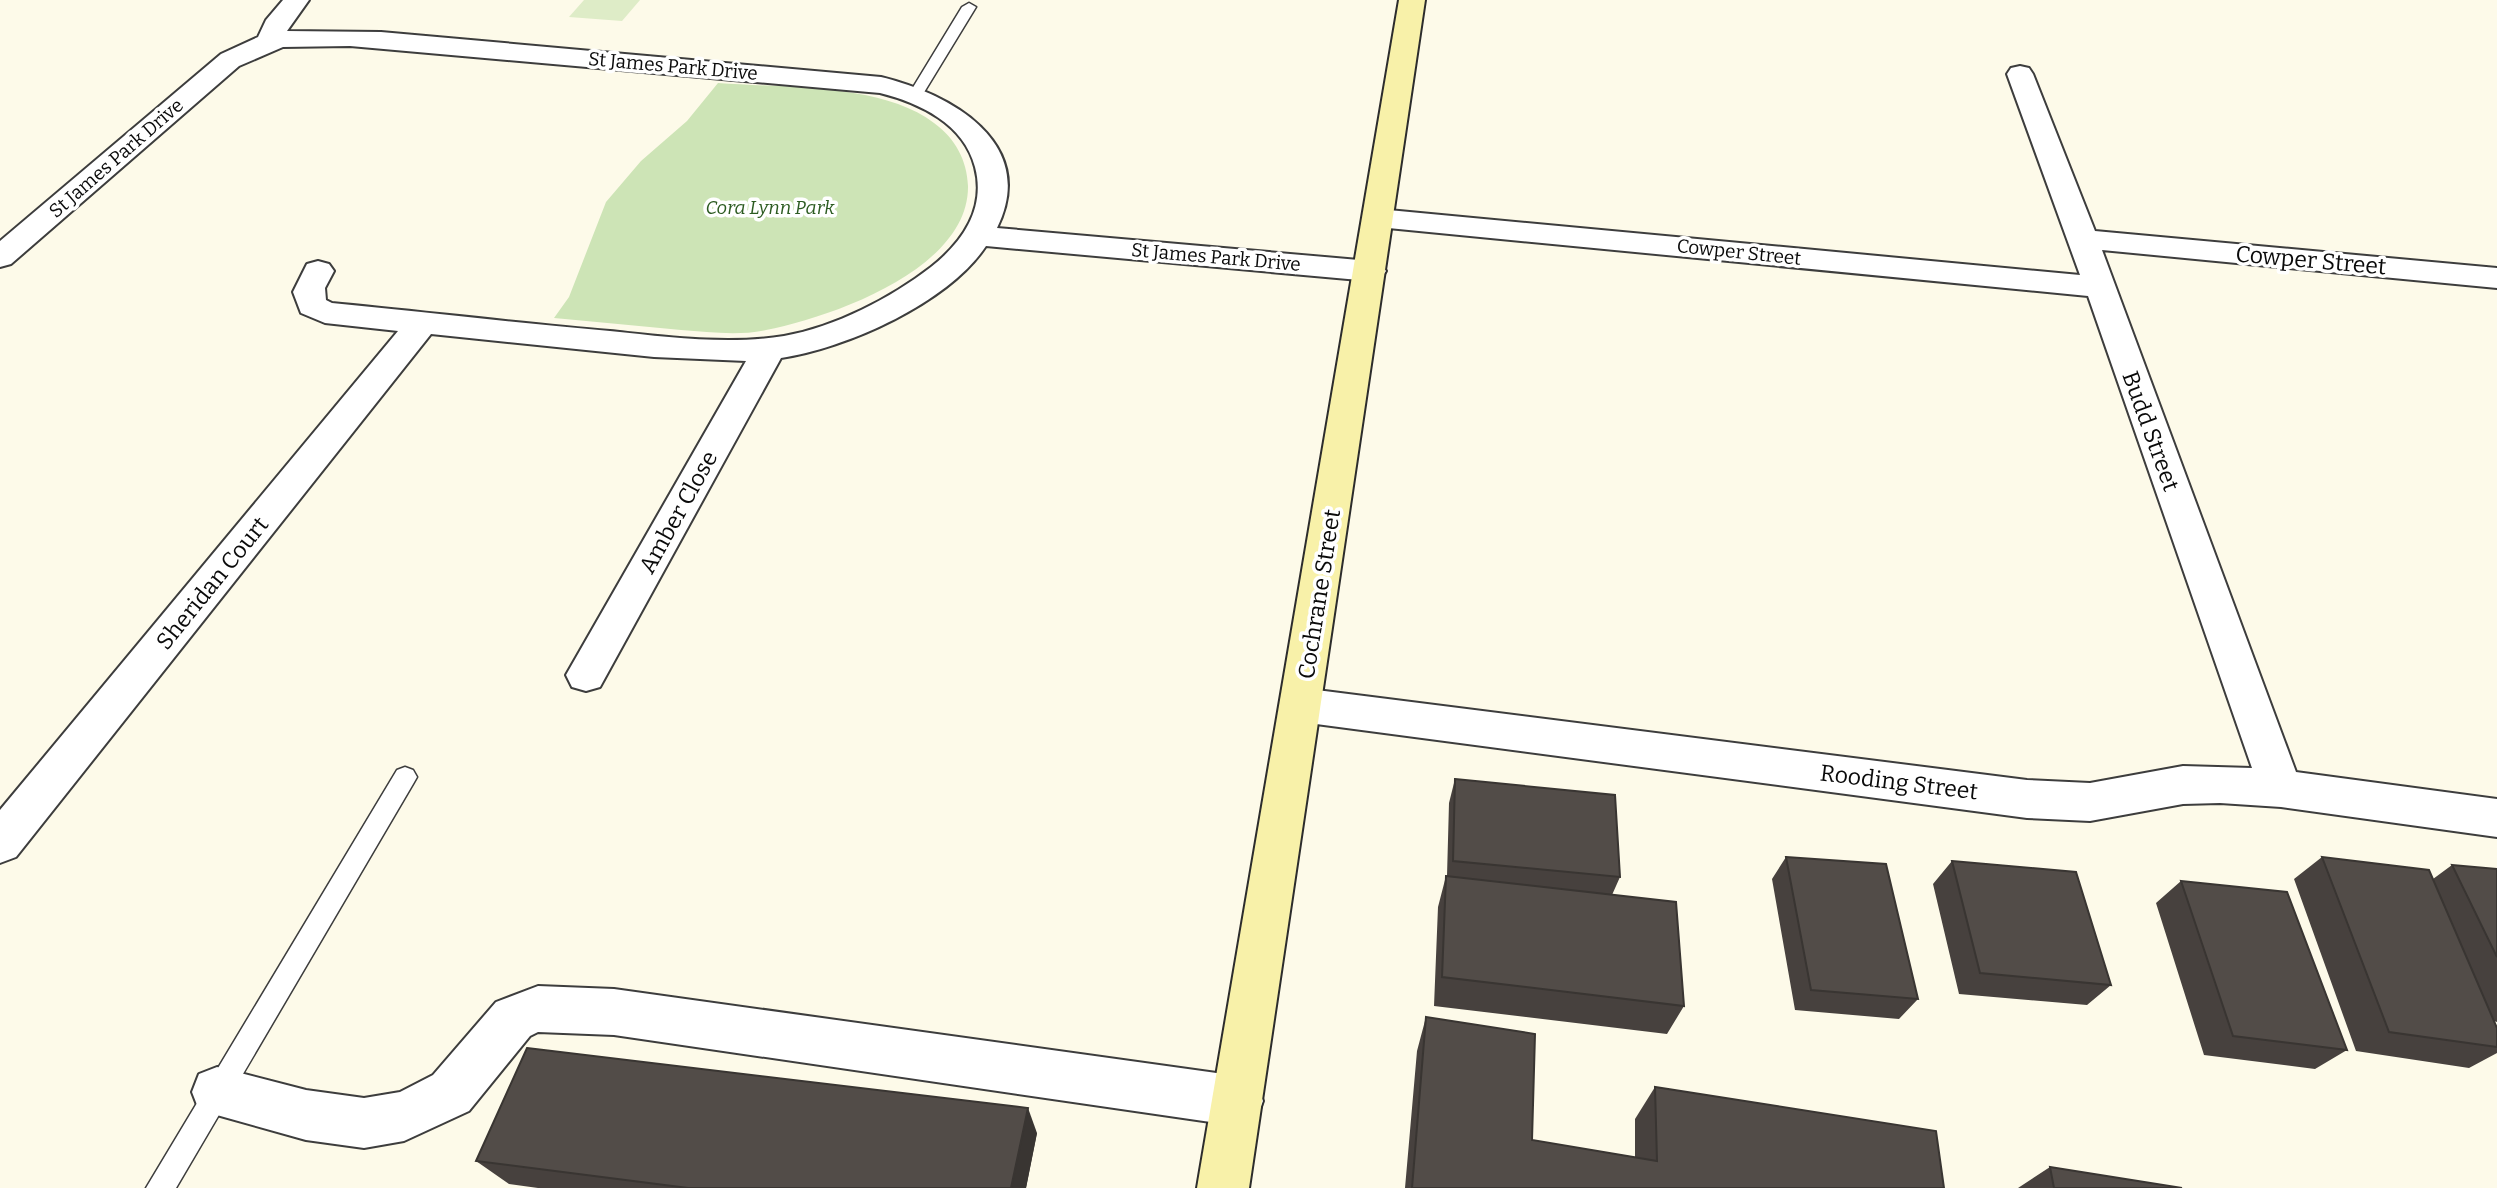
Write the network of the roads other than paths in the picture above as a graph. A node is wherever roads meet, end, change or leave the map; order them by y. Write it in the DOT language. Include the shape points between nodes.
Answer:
graph roads {
  1 [pos="296,0"];
  2 [pos="1412,0"];
  3 [pos="969,7"];
  4 [pos="270,40"];
  5 [pos="2020,74"];
  6 [pos="916,94"];
  7 [pos="1378,218"];
  8 [pos="983,226"];
  9 [pos="2083,239"];
  10 [pos="0,257"];
  11 [pos="1371,261"];
  12 [pos="318,271"];
  13 [pos="2497,278"];
  14 [pos="2099,287"];
  15 [pos="424,323"];
  16 [pos="769,349"];
  17 [pos="586,675"];
  18 [pos="1301,705"];
  19 [pos="405,777"];
  20 [pos="2281,788"];
  21 [pos="2497,818"];
  22 [pos="0,843"];
  23 [pos="217,1092"];
  24 [pos="1238,1101"];
  25 [pos="160,1188"];
  26 [pos="1223,1188"];
  1 -- 4 [label="street"];
  2 -- 7 [label="street, Cochrane Street"];
  3 -- 6 [label="lane"];
  4 -- 6 [label="street, St James Park Drive" via="310,37 737,71 855,81"];
  4 -- 10 [label="street, St James Park Drive" via="230,60"];
  5 -- 9 [label="street, Budd Street"];
  6 -- 8 [label="street, St James Park Drive" via="963,123 993,172 994,190"];
  7 -- 11 [label="street, Cochrane Street"];
  7 -- 14 [label="street, Cowper Street"];
  8 -- 11 [label="street, St James Park Drive"];
  8 -- 16 [label="street" via="955,262 900,301 811,340"];
  9 -- 13 [label="street, Cowper Street"];
  9 -- 14 [label="street, Budd Street"];
  11 -- 18 [label="street, Cochrane Street"];
  12 -- 15 [label="street" via="308,296 312,306 325,313"];
  14 -- 20 [label="street, Budd Street"];
  15 -- 16 [label="street" via="680,349"];
  15 -- 22 [label="street, Sheridan Court"];
  16 -- 17 [label="street, Amber Close"];
  18 -- 20 [label="street, Rooding Street" via="2027,799 2090,802 2183,785"];
  18 -- 24 [label="street, Cochrane Street"];
  19 -- 23 [label="lane"];
  20 -- 21 [label="street, Rooding Street"];
  23 -- 24 [label="street" via="306,1115 364,1123 404,1116 451,1093 513,1019 538,1009 614,1012"];
  23 -- 25 [label="lane"];
  24 -- 26 [label="street, Cochrane Street"];
}
